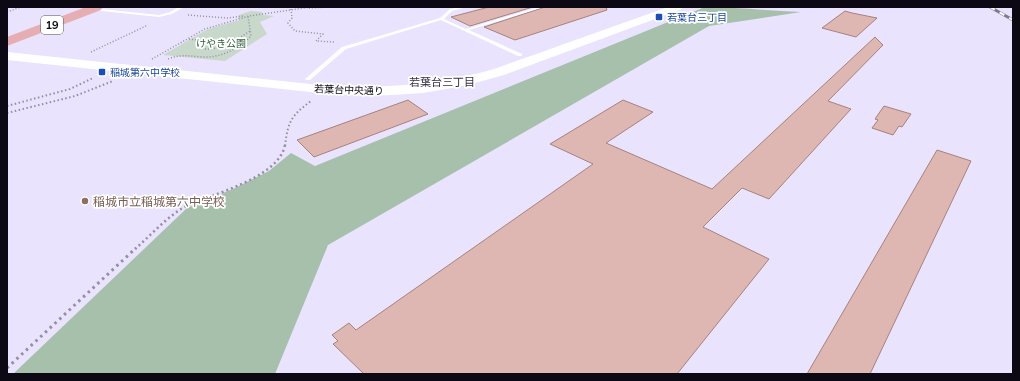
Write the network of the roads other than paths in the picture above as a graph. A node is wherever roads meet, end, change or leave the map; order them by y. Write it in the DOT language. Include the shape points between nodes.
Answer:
graph roads {
  1 [pos="182,7"];
  2 [pos="464,7"];
  3 [pos="542,7"];
  4 [pos="658,7"];
  5 [pos="678,7"];
  6 [pos="91,8"];
  7 [pos="441,19"];
  8 [pos="466,30"];
  9 [pos="7,37"];
  10 [pos="7,42"];
  11 [pos="7,48"];
  12 [pos="520,55"];
  13 [pos="7,56"];
  14 [pos="308,79"];
  1 -- 6 [label="lane" via="160,16"];
  2 -- 7 [label="lane" via="451,10"];
  3 -- 8 [label="lane"];
  4 -- 12 [label="street, 若葉台中央通り"];
  5 -- 13 [label="street, 若葉台中央通り" via="499,72 454,84 400,91 320,89"];
  6 -- 9 [label="main road, 19"];
  6 -- 10 [label="main road, 19"];
  7 -- 8 [label="lane"];
  7 -- 14 [label="lane" via="344,48"];
  8 -- 12 [label="lane"];
  11 -- 14 [label="street, 若葉台中央通り"];
  12 -- 14 [label="street, 若葉台中央通り" via="460,75 409,82 350,83"];
}
